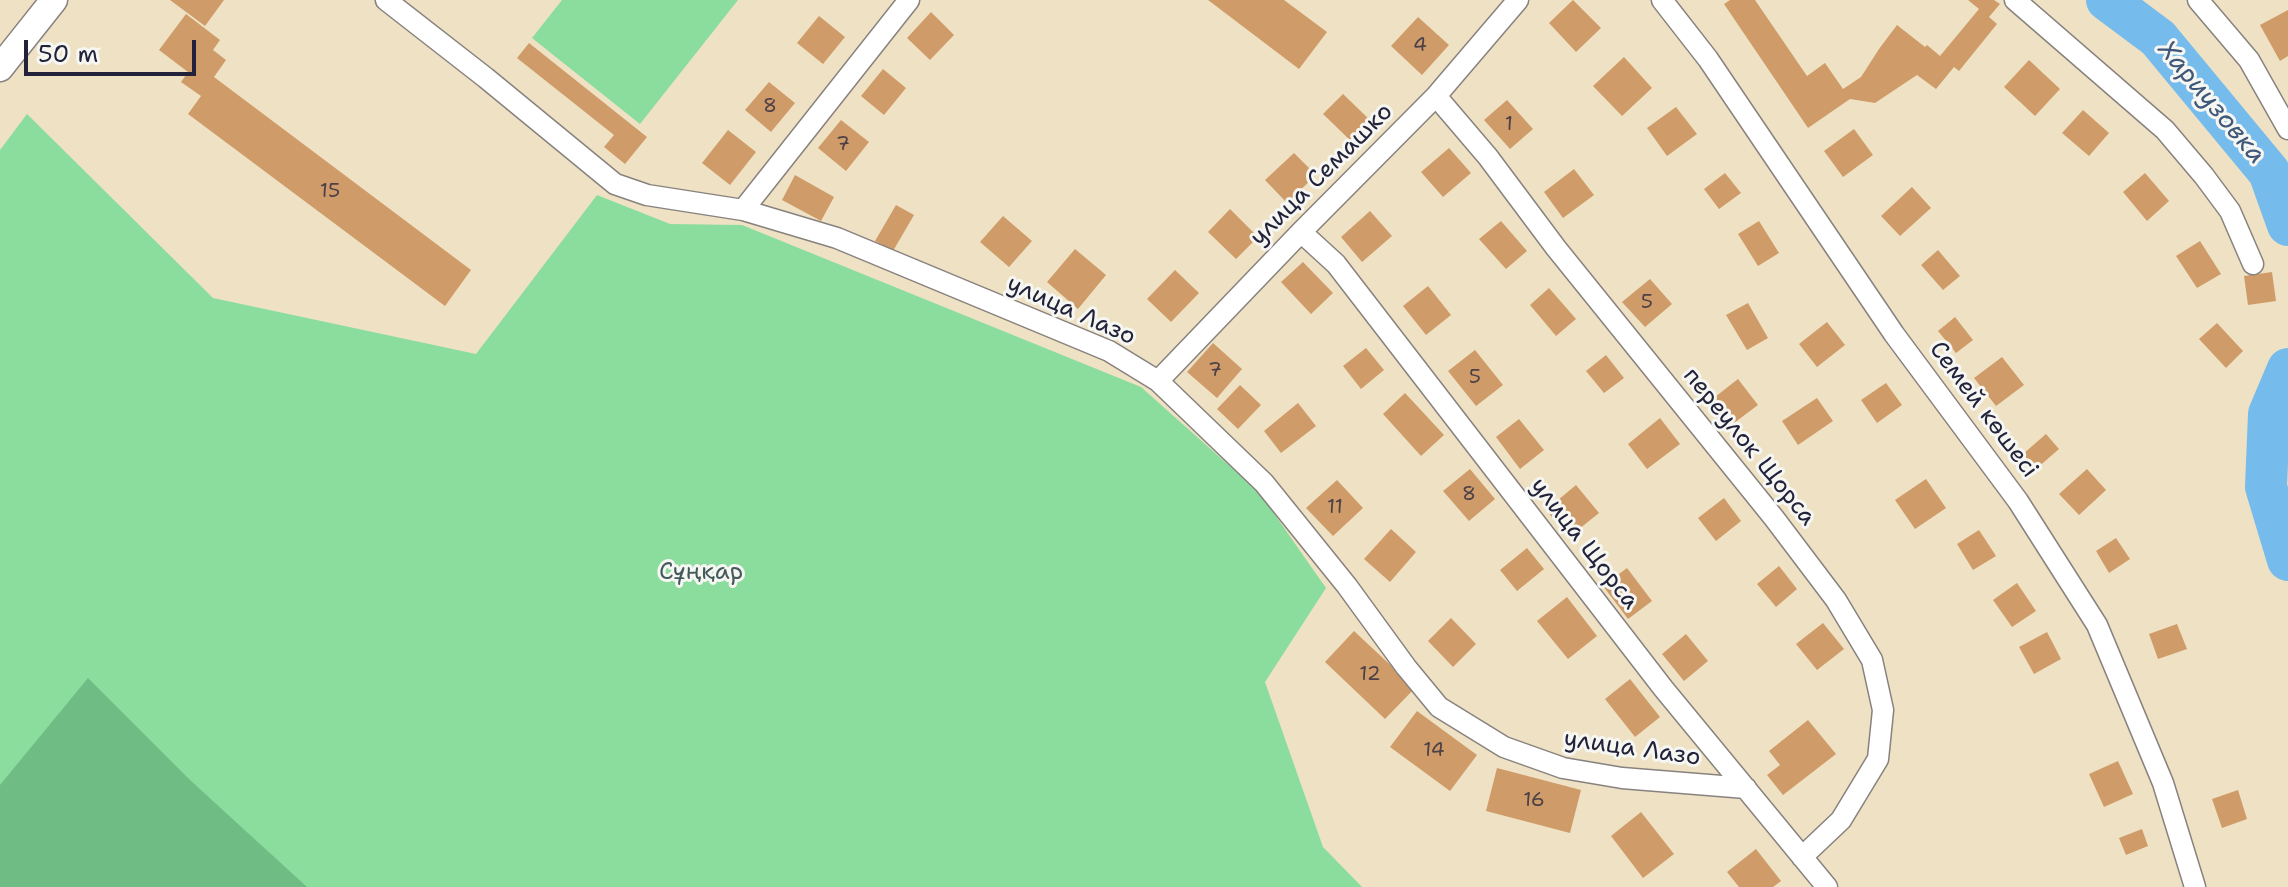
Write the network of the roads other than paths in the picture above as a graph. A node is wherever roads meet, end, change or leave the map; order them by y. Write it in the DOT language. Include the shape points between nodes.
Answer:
graph roads {
  1 [pos="54,0"];
  2 [pos="386,0"];
  3 [pos="909,0"];
  4 [pos="1518,0"];
  5 [pos="1662,0"];
  6 [pos="2015,0"];
  7 [pos="2198,0"];
  8 [pos="0,68"];
  9 [pos="1436,96"];
  10 [pos="2288,129"];
  11 [pos="743,210"];
  12 [pos="1301,232"];
  13 [pos="2253,264"];
  14 [pos="1158,381"];
  15 [pos="1746,788"];
  16 [pos="1802,857"];
  17 [pos="1827,887"];
  18 [pos="2195,887"];
  1 -- 8 [label="street"];
  2 -- 11 [label="street, улица Лазо" via="615,184 647,195"];
  3 -- 11 [label="street"];
  4 -- 9 [label="street, улица Семашко"];
  5 -- 18 [label="street, Семей көшесі" via="1708,59 1894,334 2018,501 2097,625 2163,783"];
  6 -- 13 [label="street" via="2165,130 2230,211"];
  7 -- 10 [label="street" via="2249,60"];
  9 -- 12 [label="street, улица Семашко"];
  9 -- 16 [label="street, переулок Щорса" via="1774,518 1836,600 1872,660 1883,710 1878,759 1841,820"];
  11 -- 14 [label="street, улица Лазо" via="837,238 1109,351"];
  12 -- 14 [label="street, улица Семашко"];
  12 -- 15 [label="street, улица Щорса" via="1336,264"];
  14 -- 15 [label="street, улица Лазо" via="1264,483 1439,707 1504,747 1563,768"];
  15 -- 16 [label="street, улица Щорса"];
  16 -- 17 [label="street, улица Щорса"];
}
